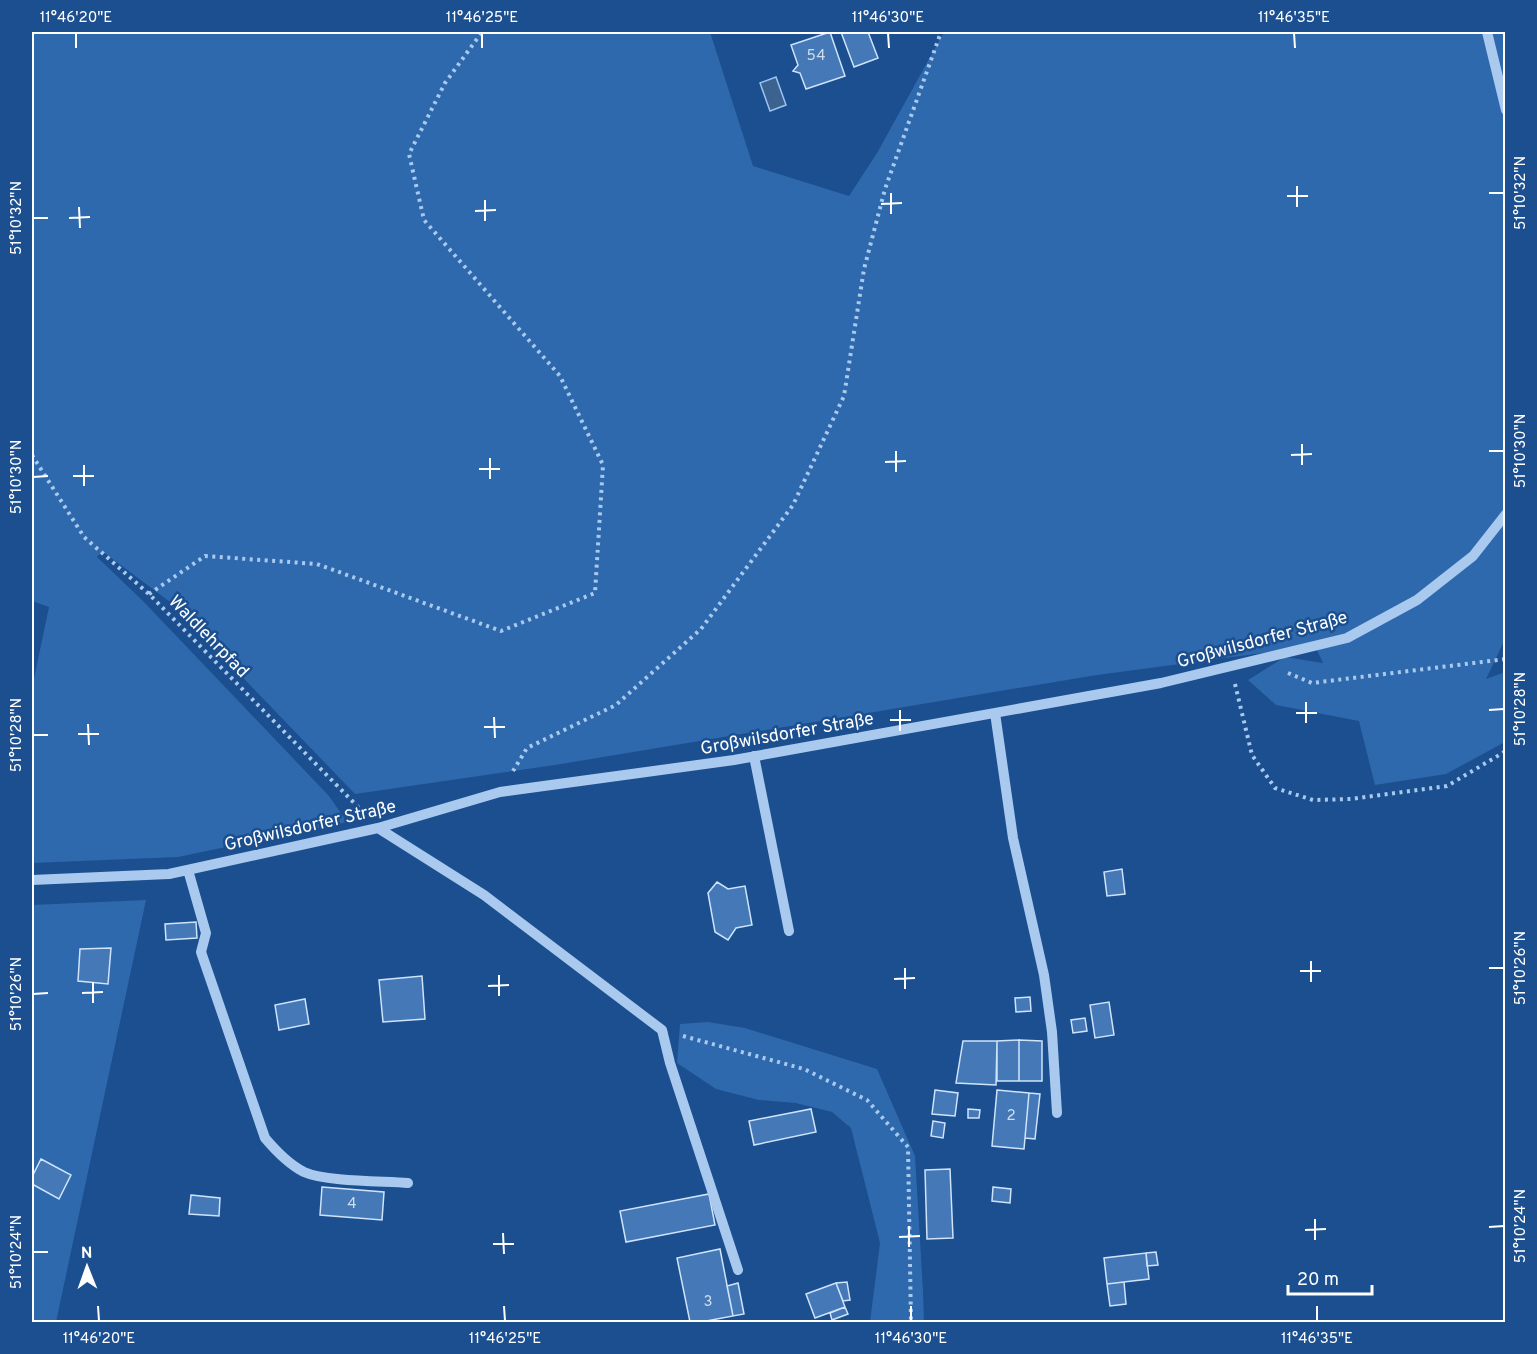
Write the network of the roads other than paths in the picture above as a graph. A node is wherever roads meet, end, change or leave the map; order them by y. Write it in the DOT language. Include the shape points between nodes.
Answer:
graph roads {
  1 [pos="1487,32"];
  2 [pos="1506,110"];
  3 [pos="1506,514"];
  4 [pos="995,713"];
  5 [pos="754,756"];
  6 [pos="378,828"];
  7 [pos="188,870"];
  8 [pos="32,880"];
  9 [pos="789,932"];
  10 [pos="1057,1113"];
  11 [pos="408,1183"];
  12 [pos="738,1270"];
  1 -- 2 [label="street"];
  3 -- 4 [label="street, Großwilsdorfer Straße" via="1473,556 1417,600 1347,638 1161,683"];
  4 -- 5 [label="street, Großwilsdorfer Straße"];
  4 -- 10 [label="street" via="1013,838 1044,975"];
  5 -- 6 [label="street, Großwilsdorfer Straße" via="500,792"];
  5 -- 9 [label="street"];
  6 -- 7 [label="street, Großwilsdorfer Straße"];
  6 -- 12 [label="street" via="484,895 662,1030"];
  7 -- 8 [label="street, Großwilsdorfer Straße"];
  7 -- 11 [label="street" via="206,933 201,951 265,1138 282,1157 305,1172 323,1177"];
}
